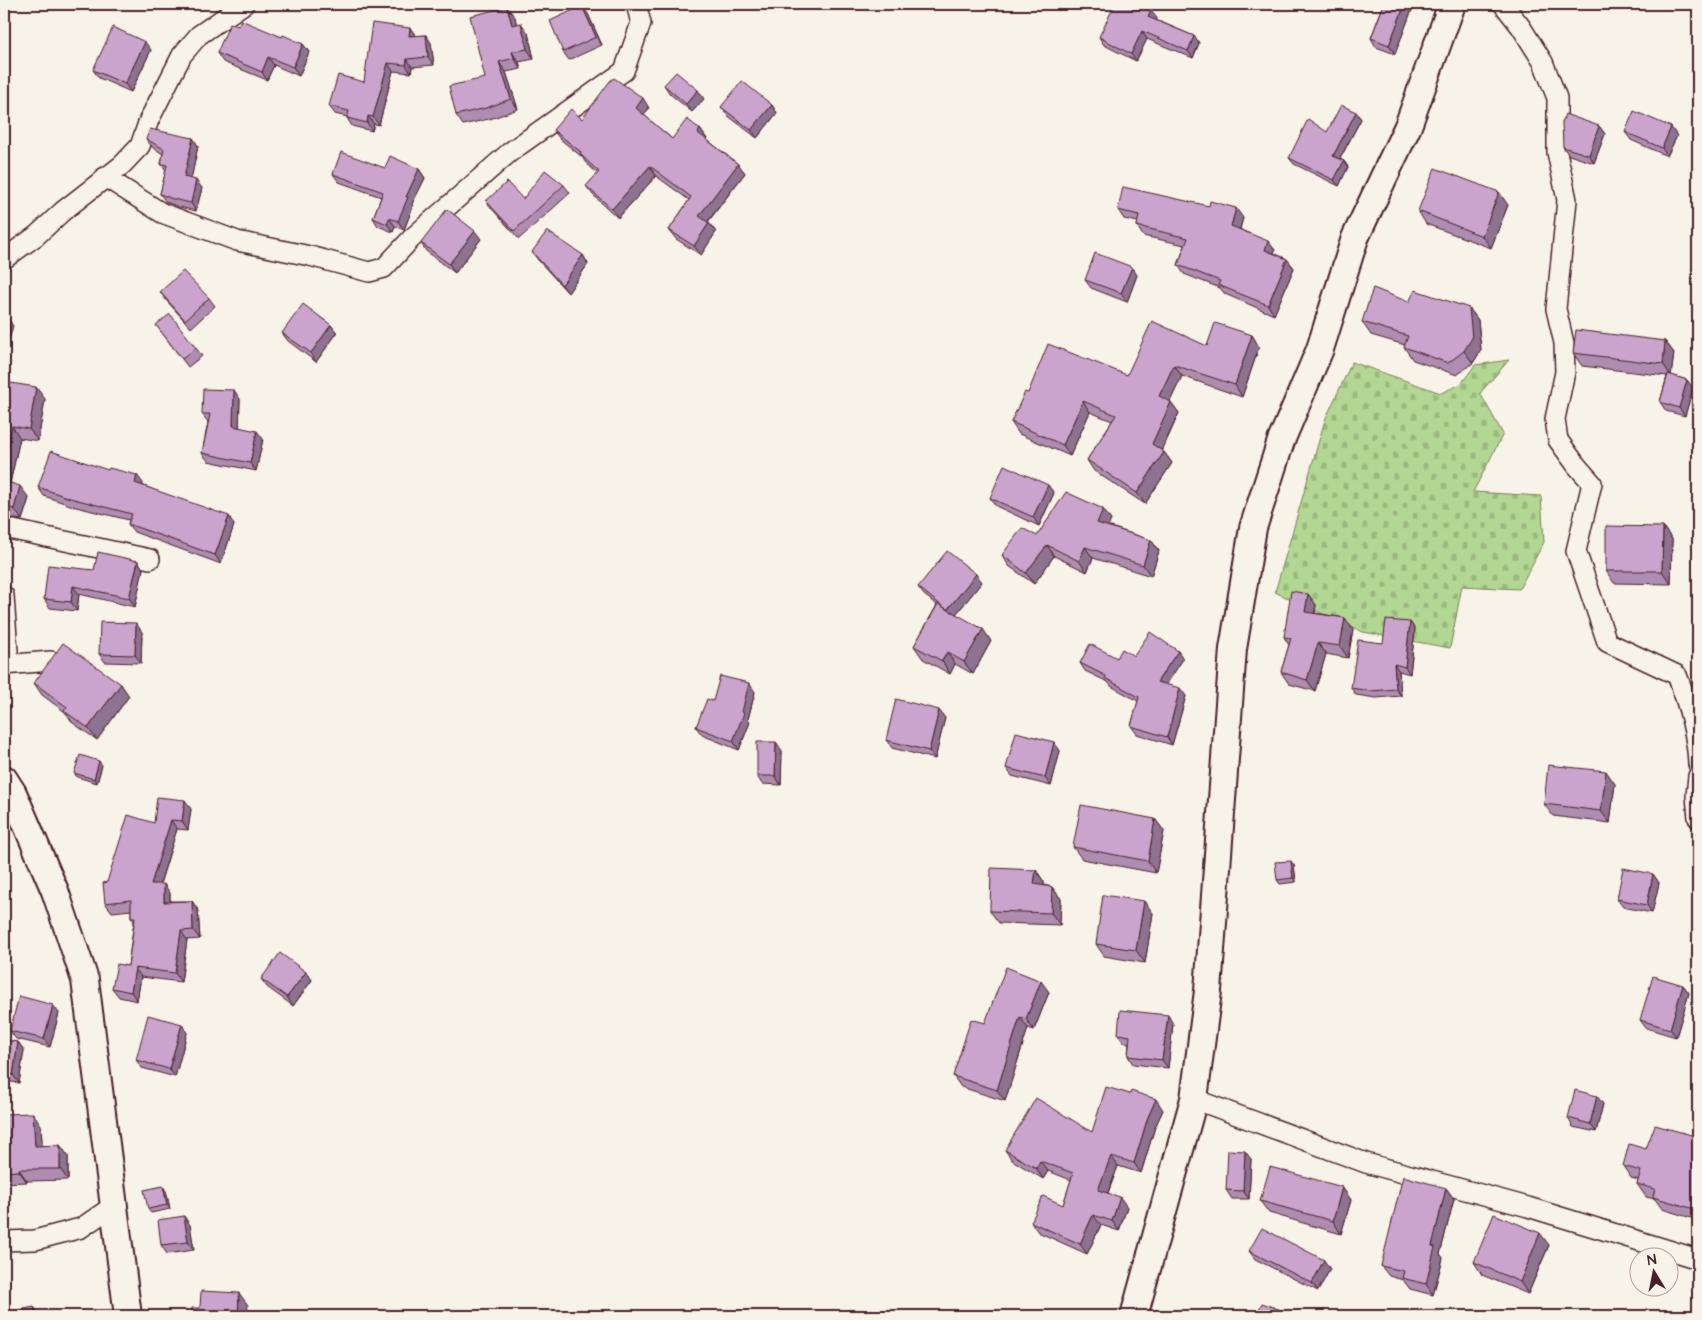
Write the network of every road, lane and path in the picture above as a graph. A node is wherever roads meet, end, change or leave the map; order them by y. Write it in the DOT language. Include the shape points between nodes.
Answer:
graph roads {
  1 [pos="244,4"];
  2 [pos="636,4"];
  3 [pos="1452,4"];
  4 [pos="1503,4"];
  5 [pos="105,177"];
  6 [pos="4,259"];
  7 [pos="4,528"];
  8 [pos="150,559"];
  9 [pos="4,596"];
  10 [pos="51,661"];
  11 [pos="6,665"];
  12 [pos="1698,764"];
  13 [pos="1698,776"];
  14 [pos="4,779"];
  15 [pos="1698,818"];
  16 [pos="1194,1099"];
  17 [pos="113,1206"];
  18 [pos="4,1241"];
  19 [pos="1698,1258"];
  20 [pos="128,1316"];
  21 [pos="1134,1316"];
  1 -- 5 [label="street" via="199,35 182,54 140,146"];
  2 -- 5 [label="street" via="641,23 624,71 510,152 412,238 384,268 369,272 236,241 162,213"];
  3 -- 16 [label="main road" via="1408,126 1355,238 1320,349 1281,441 1253,528 1233,649 1208,991"];
  4 -- 12 [label="street" via="1543,62 1557,98 1557,152 1567,200 1556,309 1564,343 1565,372 1555,420 1558,440 1592,483 1576,551 1608,642 1677,675 1688,707"];
  5 -- 6 [label="street"];
  7 -- 8 [label="street"];
  9 -- 11 [label="street"];
  10 -- 11 [label="street"];
  13 -- 15 [label="street"];
  14 -- 17 [label="main road" via="55,891 85,980"];
  16 -- 19 [label="street" via="1366,1163"];
  16 -- 21 [label="main road"];
  17 -- 18 [label="street" via="81,1228 35,1240"];
  17 -- 20 [label="main road"];
}
